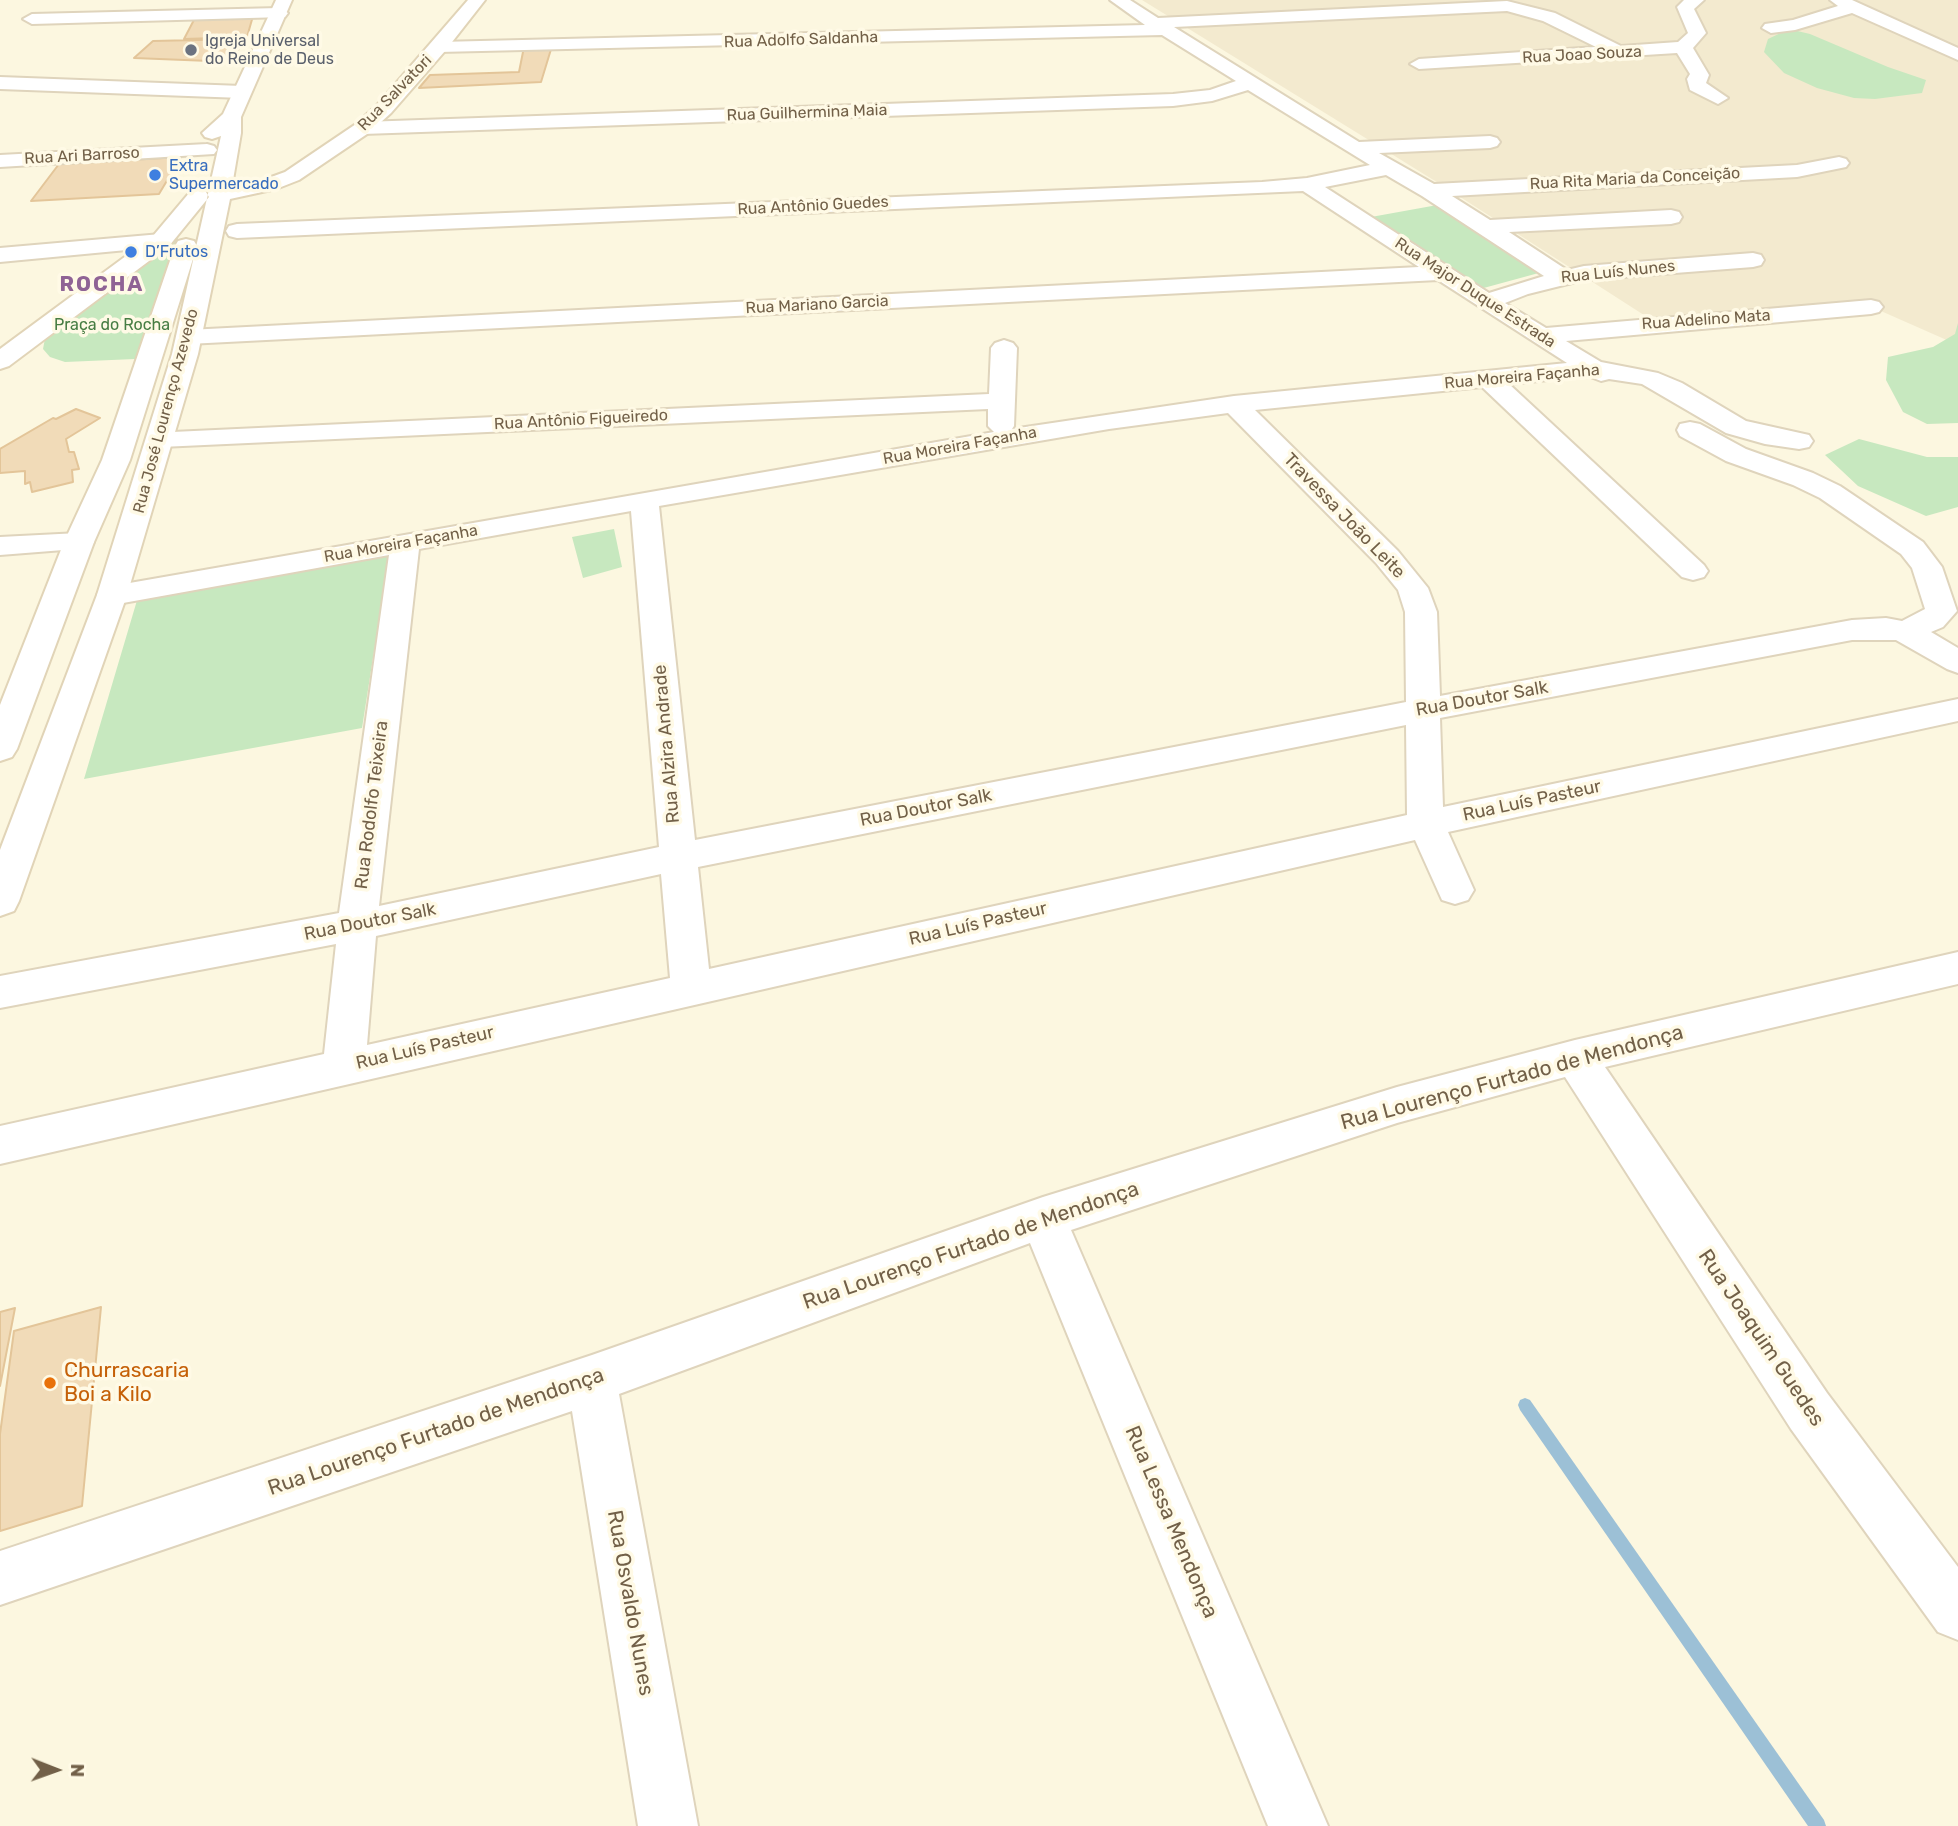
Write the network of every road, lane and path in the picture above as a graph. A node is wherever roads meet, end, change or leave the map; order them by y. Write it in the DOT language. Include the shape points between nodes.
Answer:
graph roads {
  1 [pos="477,0"];
  2 [pos="1118,0"];
  3 [pos="1692,0"];
  4 [pos="1559,3"];
  5 [pos="1845,4"];
  6 [pos="281,7"];
  7 [pos="1535,12"];
  8 [pos="32,19"];
  9 [pos="1157,27"];
  10 [pos="1772,28"];
  11 [pos="439,47"];
  12 [pos="1683,47"];
  13 [pos="1622,53"];
  14 [pos="1958,55"];
  15 [pos="1419,64"];
  16 [pos="1248,81"];
  17 [pos="0,83"];
  18 [pos="242,92"];
  19 [pos="1717,98"];
  20 [pos="230,117"];
  21 [pos="363,128"];
  22 [pos="1490,142"];
  23 [pos="1355,148"];
  24 [pos="207,150"];
  25 [pos="0,161"];
  26 [pos="1839,163"];
  27 [pos="1388,168"];
  28 [pos="292,176"];
  29 [pos="1307,184"];
  30 [pos="1430,191"];
  31 [pos="209,196"];
  32 [pos="1671,217"];
  33 [pos="1485,227"];
  34 [pos="237,231"];
  35 [pos="161,241"];
  36 [pos="0,255"];
  37 [pos="1753,260"];
  38 [pos="1446,273"];
  39 [pos="1562,277"];
  40 [pos="1487,302"];
  41 [pos="1871,307"];
  42 [pos="190,331"];
  43 [pos="1541,336"];
  44 [pos="1004,348"];
  45 [pos="0,361"];
  46 [pos="1592,368"];
  47 [pos="1490,380"];
  48 [pos="1001,401"];
  49 [pos="1234,404"];
  50 [pos="1001,438"];
  51 [pos="161,439"];
  52 [pos="1799,441"];
  53 [pos="644,500"];
  54 [pos="79,541"];
  55 [pos="405,544"];
  56 [pos="0,546"];
  57 [pos="1693,570"];
  58 [pos="112,595"];
  59 [pos="1852,630"];
  60 [pos="1905,631"];
  61 [pos="1958,662"];
  62 [pos="1424,710"];
  63 [pos="1958,710"];
  64 [pos="0,749"];
  65 [pos="1426,824"];
  66 [pos="678,857"];
  67 [pos="8,861"];
  68 [pos="1455,890"];
  69 [pos="0,901"];
  70 [pos="357,925"];
  71 [pos="1958,968"];
  72 [pos="691,989"];
  73 [pos="0,992"];
  74 [pos="1575,1057"];
  75 [pos="344,1067"];
  76 [pos="0,1146"];
  77 [pos="1043,1218"];
  78 [pos="592,1380"];
  79 [pos="0,1578"];
  80 [pos="1952,1593"];
  81 [pos="668,1826"];
  82 [pos="1298,1826"];
  1 -- 11 [label="street, Rua Salvatori"];
  2 -- 9 [label="street"];
  3 -- 12 [label="street" via="1685,7 1696,33"];
  4 -- 7 [label="street"];
  5 -- 10 [label="street" via="1795,25"];
  5 -- 14 [label="street"];
  6 -- 8 [label="street"];
  6 -- 18 [label="street"];
  7 -- 9 [label="street, Rua Adolfo Saldanha" via="1491,6"];
  7 -- 13 [label="street"];
  9 -- 11 [label="street, Rua Adolfo Saldanha" via="712,43"];
  9 -- 16 [label="street"];
  11 -- 21 [label="street, Rua Salvatori"];
  12 -- 13 [label="street, Rua Joao Souza"];
  12 -- 19 [label="street" via="1700,75 1697,86"];
  13 -- 15 [label="street, Rua Joao Souza"];
  16 -- 21 [label="street, Rua Guilhermina Maia" via="1240,88 1173,100"];
  16 -- 23 [label="street"];
  17 -- 18 [label="street"];
  18 -- 20 [label="street"];
  20 -- 24 [label="street, Rua José Lourenço Azevedo" via="213,132"];
  20 -- 31 [label="street, Rua José Lourenço Azevedo" via="232,133"];
  21 -- 28 [label="street, Rua Salvatori"];
  22 -- 23 [label="street"];
  23 -- 27 [label="street"];
  24 -- 25 [label="street, Rua Ari Barroso"];
  24 -- 31 [label="street, Rua José Lourenço Azevedo"];
  26 -- 30 [label="street, Rua Rita Maria da Conceição" via="1797,171"];
  27 -- 29 [label="street, Rua Antônio Guedes"];
  27 -- 30 [label="street"];
  28 -- 31 [label="street, Rua Salvatori"];
  28 -- 34 [label="street" via="246,215"];
  29 -- 34 [label="street, Rua Antônio Guedes"];
  29 -- 38 [label="street, Rua Major Duque Estrada"];
  30 -- 33 [label="street"];
  31 -- 35 [label="street"];
  31 -- 42 [label="street, Rua José Lourenço Azevedo"];
  31 -- 54 [label="street, Rua José Lourenço Azevedo" via="145,366 116,460"];
  32 -- 33 [label="street"];
  33 -- 39 [label="street"];
  34 -- 42 [label="street" via="224,271"];
  35 -- 36 [label="street"];
  35 -- 45 [label="street"];
  37 -- 39 [label="street, Rua Luís Nunes"];
  38 -- 40 [label="street, Rua Major Duque Estrada"];
  38 -- 42 [label="street, Rua Mariano Garcia"];
  39 -- 40 [label="street, Rua Luís Nunes"];
  40 -- 43 [label="street, Rua Major Duque Estrada"];
  41 -- 43 [label="street, Rua Adelino Mata"];
  42 -- 51 [label="street, Rua José Lourenço Azevedo"];
  43 -- 46 [label="street, Rua Major Duque Estrada"];
  44 -- 48 [label="street"];
  46 -- 47 [label="street, Rua Moreira Façanha"];
  46 -- 52 [label="street, Rua Moreira Façanha" via="1649,378 1736,427"];
  46 -- 60 [label="street, Rua Major Duque Estrada" via="1736,455 1830,492 1912,548 1927,566 1941,611"];
  47 -- 49 [label="street, Rua Moreira Façanha"];
  47 -- 57 [label="street"];
  48 -- 50 [label="street"];
  48 -- 51 [label="street, Rua Antônio Figueiredo"];
  49 -- 50 [label="street, Rua Moreira Façanha"];
  49 -- 62 [label="street, Travessa João Leite" via="1413,588 1421,612"];
  50 -- 53 [label="street, Rua Moreira Façanha"];
  51 -- 58 [label="street, Rua José Lourenço Azevedo"];
  53 -- 55 [label="street, Rua Moreira Façanha"];
  53 -- 66 [label="street, Rua Alzira Andrade"];
  54 -- 56 [label="street"];
  54 -- 64 [label="street, Rua José Lourenço Azevedo"];
  55 -- 58 [label="street, Rua Moreira Façanha"];
  55 -- 70 [label="street, Rua Rodolfo Teixeira"];
  58 -- 67 [label="street, Rua José Lourenço Azevedo"];
  59 -- 60 [label="street, Rua Major Duque Estrada"];
  59 -- 62 [label="street, Rua Doutor Salk"];
  60 -- 61 [label="street, Rua Major Duque Estrada"];
  62 -- 65 [label="street, Travessa João Leite"];
  62 -- 66 [label="street, Rua Doutor Salk"];
  63 -- 65 [label="street, Rua Luís Pasteur"];
  65 -- 68 [label="street, Travessa João Leite"];
  65 -- 72 [label="street, Rua Luís Pasteur"];
  66 -- 70 [label="street, Rua Doutor Salk"];
  66 -- 72 [label="street, Rua Alzira Andrade"];
  67 -- 69 [label="street, Rua José Lourenço Azevedo"];
  70 -- 73 [label="street, Rua Doutor Salk"];
  70 -- 75 [label="street, Rua Rodolfo Teixeira"];
  71 -- 74 [label="street, Rua Lourenço Furtado de Mendonça"];
  72 -- 75 [label="street, Rua Luís Pasteur"];
  74 -- 77 [label="street, Rua Lourenço Furtado de Mendonça" via="1397,1105"];
  74 -- 80 [label="street, Rua Joaquim Guedes" via="1809,1411"];
  75 -- 76 [label="street, Rua Luís Pasteur"];
  77 -- 78 [label="street, Rua Lourenço Furtado de Mendonça"];
  77 -- 82 [label="street, Rua Lessa Mendonça"];
  78 -- 79 [label="street, Rua Lourenço Furtado de Mendonça"];
  78 -- 81 [label="street, Rua Osvaldo Nunes"];
}
